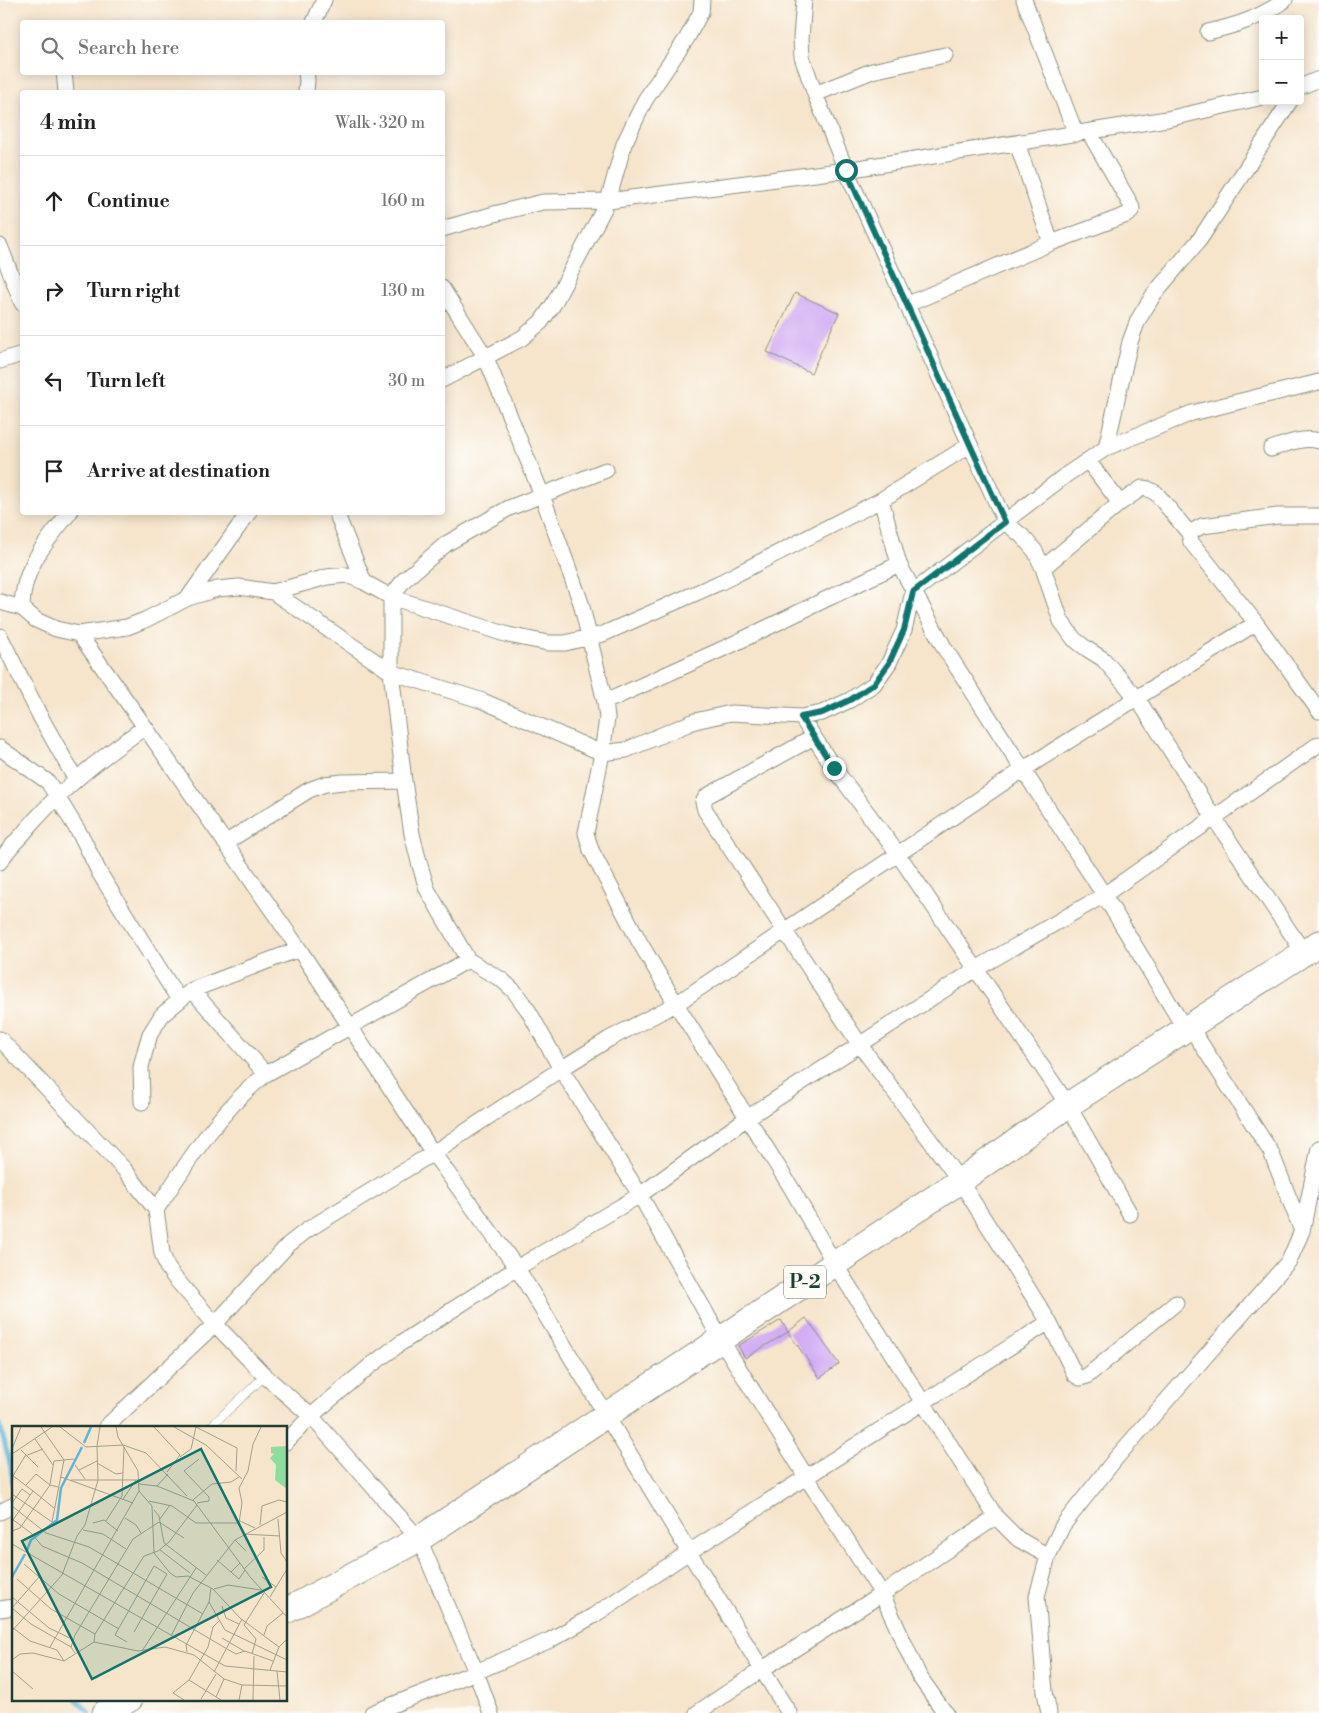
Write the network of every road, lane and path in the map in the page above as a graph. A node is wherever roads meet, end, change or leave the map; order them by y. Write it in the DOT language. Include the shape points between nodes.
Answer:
graph roads {
  1 [pos="324,0"];
  2 [pos="702,0"];
  3 [pos="814,0"];
  4 [pos="1024,0"];
  5 [pos="1285,0"];
  6 [pos="804,7"];
  7 [pos="315,20"];
  8 [pos="1208,32"];
  9 [pos="945,54"];
  10 [pos="64,75"];
  11 [pos="306,75"];
  12 [pos="1319,79"];
  13 [pos="1304,86"];
  14 [pos="66,90"];
  15 [pos="306,90"];
  16 [pos="815,94"];
  17 [pos="1259,98"];
  18 [pos="1287,105"];
  19 [pos="1083,133"];
  20 [pos="1017,143"];
  21 [pos="846,170"];
  22 [pos="608,201"];
  23 [pos="445,228"];
  24 [pos="1051,243"];
  25 [pos="0,246"];
  26 [pos="445,293"];
  27 [pos="20,297"];
  28 [pos="906,304"];
  29 [pos="20,355"];
  30 [pos="486,358"];
  31 [pos="0,361"];
  32 [pos="445,378"];
  33 [pos="1319,382"];
  34 [pos="1319,441"];
  35 [pos="970,445"];
  36 [pos="1106,448"];
  37 [pos="1271,449"];
  38 [pos="1088,460"];
  39 [pos="606,470"];
  40 [pos="542,495"];
  41 [pos="881,500"];
  42 [pos="1120,504"];
  43 [pos="68,515"];
  44 [pos="247,515"];
  45 [pos="337,515"];
  46 [pos="1319,516"];
  47 [pos="1005,522"];
  48 [pos="1189,533"];
  49 [pos="898,564"];
  50 [pos="1043,568"];
  51 [pos="364,582"];
  52 [pos="273,592"];
  53 [pos="913,592"];
  54 [pos="391,597"];
  55 [pos="188,598"];
  56 [pos="0,602"];
  57 [pos="22,608"];
  58 [pos="1256,623"];
  59 [pos="79,634"];
  60 [pos="0,636"];
  61 [pos="589,638"];
  62 [pos="391,672"];
  63 [pos="1138,698"];
  64 [pos="605,702"];
  65 [pos="1319,711"];
  66 [pos="801,717"];
  67 [pos="146,727"];
  68 [pos="814,737"];
  69 [pos="1319,744"];
  70 [pos="0,748"];
  71 [pos="602,753"];
  72 [pos="1024,769"];
  73 [pos="76,780"];
  74 [pos="404,781"];
  75 [pos="57,796"];
  76 [pos="1214,818"];
  77 [pos="226,843"];
  78 [pos="898,854"];
  79 [pos="0,862"];
  80 [pos="1104,895"];
  81 [pos="784,931"];
  82 [pos="1312,948"];
  83 [pos="299,949"];
  84 [pos="468,960"];
  85 [pos="976,969"];
  86 [pos="192,990"];
  87 [pos="179,1000"];
  88 [pos="676,1004"];
  89 [pos="349,1027"];
  90 [pos="1185,1029"];
  91 [pos="0,1039"];
  92 [pos="860,1046"];
  93 [pos="561,1069"];
  94 [pos="266,1074"];
  95 [pos="142,1102"];
  96 [pos="1068,1105"];
  97 [pos="747,1118"];
  98 [pos="1319,1148"];
  99 [pos="433,1154"];
  100 [pos="960,1181"];
  101 [pos="640,1195"];
  102 [pos="156,1210"];
  103 [pos="1130,1214"];
  104 [pos="1302,1231"];
  105 [pos="834,1263"];
  106 [pos="517,1268"];
  107 [pos="1176,1303"];
  108 [pos="1049,1322"];
  109 [pos="215,1324"];
  110 [pos="720,1338"];
  111 [pos="265,1376"];
  112 [pos="924,1402"];
  113 [pos="605,1415"];
  114 [pos="312,1416"];
  115 [pos="107,1426"];
  116 [pos="211,1426"];
  117 [pos="288,1440"];
  118 [pos="807,1478"];
  119 [pos="12,1506"];
  120 [pos="0,1512"];
  121 [pos="996,1517"];
  122 [pos="419,1539"];
  123 [pos="689,1552"];
  124 [pos="1048,1556"];
  125 [pos="882,1594"];
  126 [pos="288,1611"];
  127 [pos="761,1670"];
  128 [pos="476,1672"];
  129 [pos="943,1712"];
  130 [pos="372,1713"];
  131 [pos="491,1713"];
  132 [pos="697,1713"];
  133 [pos="789,1713"];
  134 [pos="1049,1713"];
  1 -- 7 [label="street"];
  2 -- 22 [label="street" via="701,12 687,38 646,100 624,144"];
  3 -- 6 [label="street"];
  4 -- 19 [label="street"];
  5 -- 8 [label="street" via="1242,24"];
  6 -- 16 [label="street" via="802,57"];
  9 -- 16 [label="street" via="872,71"];
  10 -- 14 [label="street"];
  11 -- 15 [label="street"];
  12 -- 13 [label="street"];
  16 -- 21 [label="street"];
  17 -- 19 [label="street" via="1167,119"];
  18 -- 36 [label="street" via="1200,239 1154,294 1138,320"];
  19 -- 20 [label="street"];
  19 -- 24 [label="street" via="1132,209 1129,214"];
  20 -- 21 [label="street"];
  20 -- 24 [label="street"];
  21 -- 22 [label="street"];
  21 -- 28 [label="street"];
  22 -- 23 [label="street" via="544,202"];
  22 -- 30 [label="street" via="542,322 522,338"];
  24 -- 28 [label="street"];
  25 -- 27 [label="street"];
  26 -- 30 [label="street"];
  28 -- 35 [label="street"];
  29 -- 31 [label="street"];
  30 -- 32 [label="street"];
  30 -- 40 [label="street"];
  33 -- 36 [label="street" via="1192,413"];
  34 -- 37 [label="street" via="1290,442"];
  35 -- 41 [label="street"];
  35 -- 47 [label="street"];
  36 -- 38 [label="street"];
  38 -- 42 [label="street"];
  38 -- 47 [label="street"];
  39 -- 40 [label="street"];
  40 -- 54 [label="street" via="509,508 446,544 404,580"];
  40 -- 61 [label="street" via="581,603"];
  41 -- 49 [label="street"];
  41 -- 61 [label="street" via="721,582"];
  42 -- 48 [label="street" via="1142,488 1148,489 1156,493"];
  42 -- 50 [label="street"];
  43 -- 57 [label="street" via="29,571 22,592"];
  44 -- 55 [label="street"];
  45 -- 51 [label="street"];
  46 -- 48 [label="street" via="1278,516 1202,526"];
  47 -- 50 [label="street" via="1035,551"];
  47 -- 53 [label="street"];
  48 -- 58 [label="street" via="1191,542"];
  49 -- 53 [label="street"];
  49 -- 64 [label="street"];
  50 -- 63 [label="street" via="1061,621 1074,639 1103,659"];
  51 -- 52 [label="street" via="347,575 327,577"];
  51 -- 54 [label="street"];
  52 -- 55 [label="street" via="239,587 217,589"];
  52 -- 62 [label="street"];
  53 -- 66 [label="street" via="900,638 889,663 874,684 836,707"];
  53 -- 72 [label="street" via="945,649"];
  54 -- 61 [label="street" via="540,641 565,643"];
  54 -- 62 [label="street"];
  55 -- 59 [label="street" via="127,627"];
  56 -- 57 [label="street"];
  57 -- 59 [label="street" via="36,620"];
  58 -- 63 [label="street"];
  58 -- 65 [label="street"];
  59 -- 67 [label="street"];
  60 -- 73 [label="street"];
  61 -- 64 [label="street"];
  62 -- 71 [label="street" via="482,701"];
  62 -- 74 [label="street"];
  63 -- 72 [label="street"];
  63 -- 76 [label="street"];
  64 -- 71 [label="street" via="607,718"];
  66 -- 68 [label="street"];
  66 -- 71 [label="street" via="731,713 695,721 626,750"];
  67 -- 73 [label="street" via="102,756"];
  67 -- 77 [label="street"];
  68 -- 78 [label="street"];
  68 -- 81 [label="street" via="707,796 703,802 705,810"];
  69 -- 76 [label="street"];
  70 -- 75 [label="street" via="48,782"];
  71 -- 88 [label="street" via="586,833 591,850"];
  72 -- 78 [label="street"];
  72 -- 80 [label="street"];
  73 -- 75 [label="street"];
  74 -- 77 [label="street" via="325,784 309,790"];
  74 -- 84 [label="street" via="412,834 427,889"];
  75 -- 79 [label="street"];
  75 -- 87 [label="street" via="100,874"];
  76 -- 80 [label="street"];
  76 -- 82 [label="street"];
  77 -- 83 [label="street"];
  78 -- 81 [label="street"];
  78 -- 85 [label="street"];
  80 -- 85 [label="street"];
  80 -- 90 [label="street"];
  81 -- 88 [label="street"];
  81 -- 92 [label="street"];
  82 -- 90 [label="highway, P-2"];
  83 -- 86 [label="street"];
  83 -- 89 [label="street"];
  84 -- 89 [label="street"];
  84 -- 93 [label="street" via="514,991"];
  85 -- 92 [label="street"];
  85 -- 96 [label="street"];
  86 -- 87 [label="street"];
  86 -- 94 [label="street"];
  87 -- 95 [label="street" via="162,1015 150,1034 141,1067"];
  88 -- 93 [label="street"];
  88 -- 97 [label="street"];
  89 -- 94 [label="street"];
  89 -- 99 [label="street"];
  90 -- 96 [label="highway, P-2"];
  90 -- 104 [label="street" via="1196,1036 1271,1152"];
  91 -- 102 [label="street" via="124,1169"];
  92 -- 97 [label="street"];
  92 -- 100 [label="street"];
  93 -- 99 [label="street"];
  93 -- 101 [label="street"];
  94 -- 102 [label="street" via="246,1090 210,1131"];
  96 -- 100 [label="highway, P-2"];
  96 -- 103 [label="street"];
  97 -- 101 [label="street"];
  97 -- 105 [label="street"];
  98 -- 104 [label="street"];
  99 -- 106 [label="street"];
  99 -- 109 [label="street" via="307,1230 288,1245"];
  100 -- 105 [label="highway, P-2"];
  100 -- 108 [label="street"];
  101 -- 106 [label="street"];
  101 -- 110 [label="street"];
  102 -- 109 [label="street" via="167,1267"];
  104 -- 124 [label="street" via="1289,1261 1117,1457 1063,1526"];
  105 -- 110 [label="highway, P-2"];
  105 -- 112 [label="street"];
  106 -- 113 [label="street"];
  106 -- 114 [label="street" via="401,1343"];
  107 -- 108 [label="street" via="1087,1376 1080,1378 1075,1375"];
  108 -- 112 [label="street"];
  109 -- 111 [label="street"];
  109 -- 115 [label="street"];
  110 -- 113 [label="highway, P-2"];
  110 -- 118 [label="street"];
  111 -- 114 [label="street"];
  111 -- 116 [label="lane"];
  112 -- 118 [label="street"];
  112 -- 121 [label="street"];
  113 -- 122 [label="highway, P-2"];
  113 -- 123 [label="street"];
  114 -- 117 [label="street"];
  114 -- 122 [label="street"];
  118 -- 123 [label="street"];
  118 -- 125 [label="street"];
  119 -- 120 [label="street"];
  121 -- 124 [label="street" via="1018,1539"];
  121 -- 125 [label="street"];
  122 -- 126 [label="highway, P-2"];
  122 -- 128 [label="street"];
  123 -- 127 [label="street"];
  123 -- 128 [label="street" via="550,1640"];
  124 -- 134 [label="street" via="1037,1596"];
  125 -- 127 [label="street"];
  125 -- 129 [label="street" via="919,1676"];
  127 -- 132 [label="street"];
  127 -- 133 [label="street"];
  128 -- 130 [label="street"];
  128 -- 131 [label="street"];
}
